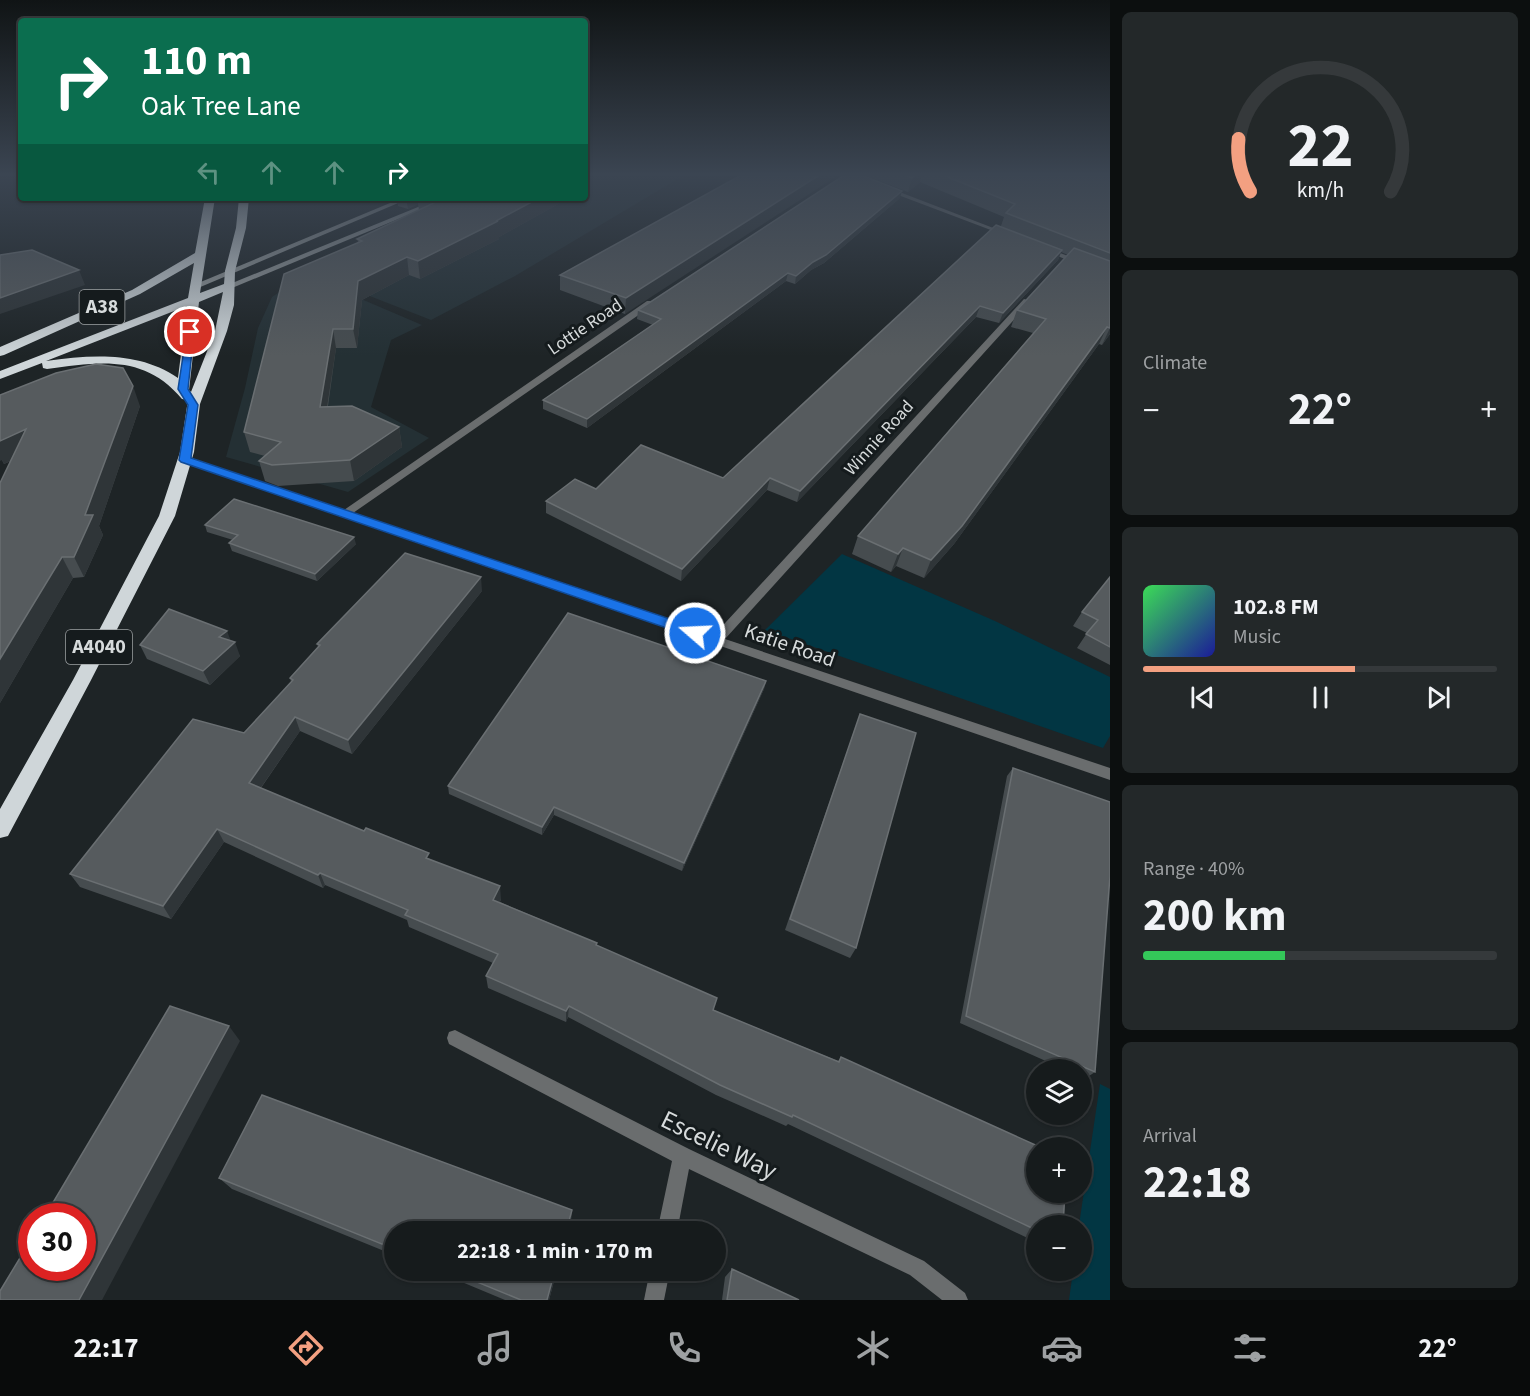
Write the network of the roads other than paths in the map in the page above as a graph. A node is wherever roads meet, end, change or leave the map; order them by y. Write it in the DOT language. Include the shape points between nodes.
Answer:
graph roads {
  1 [pos="204,235"];
  2 [pos="239,235"];
  3 [pos="318,235"];
  4 [pos="356,235"];
  5 [pos="1007,235"];
  6 [pos="1011,236"];
  7 [pos="1044,249"];
  8 [pos="201,254"];
  9 [pos="1066,258"];
  10 [pos="1058,266"];
  11 [pos="230,271"];
  12 [pos="1110,275"];
  13 [pos="230,286"];
  14 [pos="1034,292"];
  15 [pos="195,293"];
  16 [pos="661,297"];
  17 [pos="0,352"];
  18 [pos="0,357"];
  19 [pos="18,368"];
  20 [pos="0,375"];
  21 [pos="183,389"];
  22 [pos="193,405"];
  23 [pos="185,460"];
  24 [pos="345,514"];
  25 [pos="717,640"];
  26 [pos="1110,774"];
  27 [pos="0,829"];
  28 [pos="455,1038"];
  29 [pos="682,1156"];
  30 [pos="669,1221"];
  31 [pos="658,1281"];
  32 [pos="654,1300"];
  33 [pos="958,1300"];
  1 -- 8 [label="highway"];
  2 -- 11 [label="highway"];
  3 -- 11 [label="main road"];
  4 -- 13 [label="main road"];
  5 -- 6 [label="street"];
  7 -- 9 [label="street"];
  8 -- 15 [label="highway"];
  8 -- 17 [label="highway, A38" via="136,292"];
  9 -- 10 [label="street"];
  9 -- 12 [label="street"];
  11 -- 13 [label="highway"];
  11 -- 15 [label="main road"];
  13 -- 15 [label="highway, A38"];
  13 -- 22 [label="highway" via="221,331"];
  14 -- 25 [label="street, Winnie Road"];
  15 -- 18 [label="highway, A38"];
  15 -- 19 [label="highway, A38"];
  15 -- 21 [label="highway"];
  16 -- 24 [label="street, Lottie Road"];
  19 -- 20 [label="highway, A38"];
  19 -- 21 [label="highway" via="79,361 128,361 157,370"];
  21 -- 22 [label="highway"];
  22 -- 23 [label="highway, A4040"];
  23 -- 24 [label="street, Katie Road"];
  23 -- 27 [label="highway, A4040" via="158,537"];
  24 -- 25 [label="street, Katie Road"];
  25 -- 26 [label="street, Katie Road"];
  28 -- 29 [label="street, Escelie Way"];
  29 -- 30 [label="street"];
  29 -- 33 [label="street, Escelie Way" via="917,1268"];
  31 -- 32 [label="street"];
}
